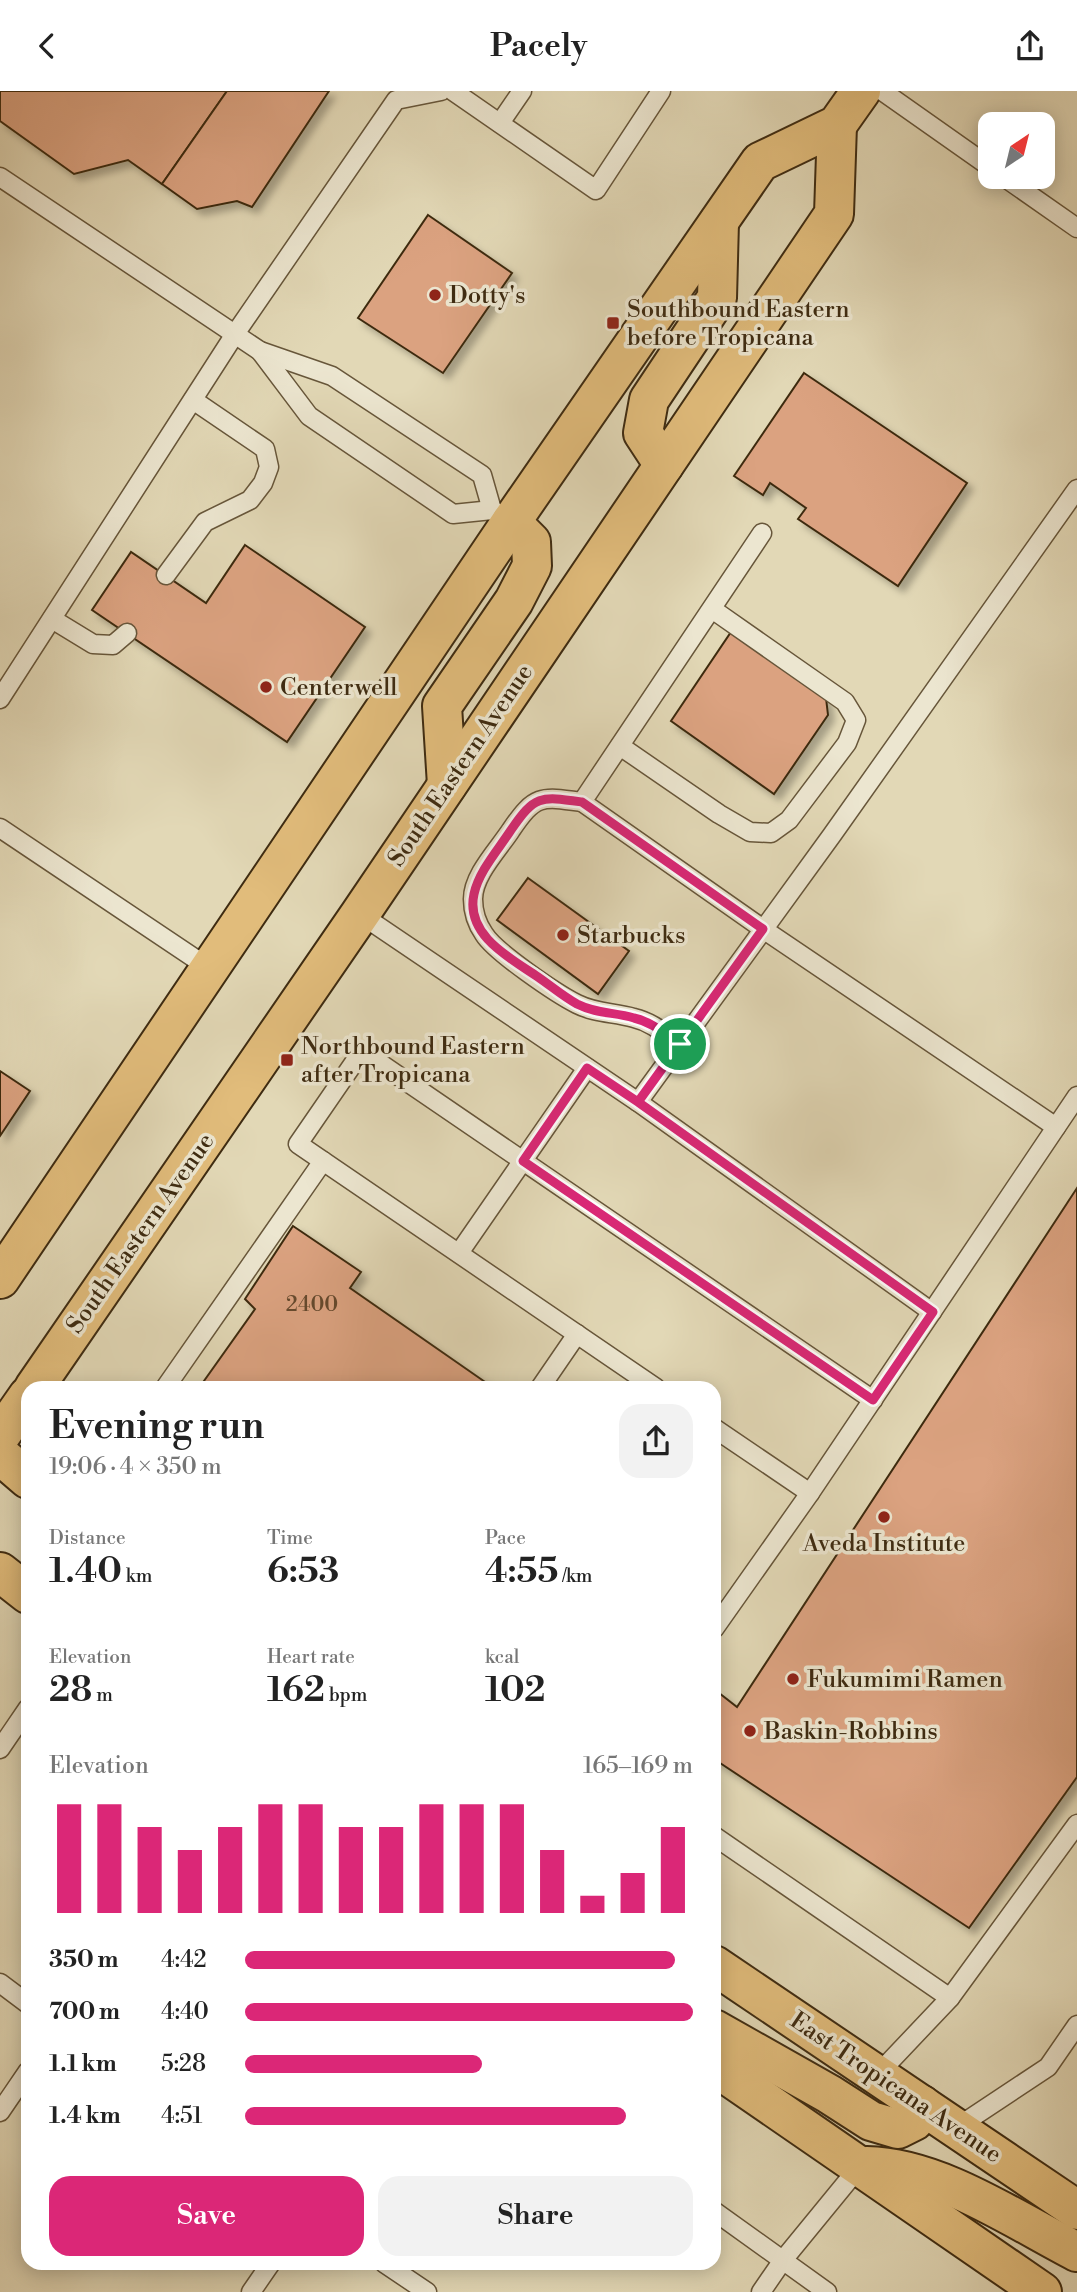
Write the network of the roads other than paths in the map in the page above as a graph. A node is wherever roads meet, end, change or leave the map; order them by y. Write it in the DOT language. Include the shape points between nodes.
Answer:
graph roads {
  1 [pos="441,91"];
  2 [pos="453,91"];
  3 [pos="522,91"];
  4 [pos="661,91"];
  5 [pos="861,91"];
  6 [pos="882,91"];
  7 [pos="500,123"];
  8 [pos="837,125"];
  9 [pos="978,159"];
  10 [pos="0,177"];
  11 [pos="1021,189"];
  12 [pos="719,222"];
  13 [pos="1077,228"];
  14 [pos="235,334"];
  15 [pos="260,351"];
  16 [pos="193,400"];
  17 [pos="664,465"];
  18 [pos="1077,489"];
  19 [pos="501,516"];
  20 [pos="762,533"];
  21 [pos="166,575"];
  22 [pos="712,609"];
  23 [pos="52,618"];
  24 [pos="127,633"];
  25 [pos="0,699"];
  26 [pos="620,746"];
  27 [pos="447,785"];
  28 [pos="582,802"];
  29 [pos="0,828"];
  30 [pos="359,914"];
  31 [pos="763,929"];
  32 [pos="209,968"];
  33 [pos="680,1044"];
  34 [pos="587,1068"];
  35 [pos="1077,1096"];
  36 [pos="638,1102"];
  37 [pos="1056,1127"];
  38 [pos="323,1161"];
  39 [pos="523,1161"];
  40 [pos="459,1254"];
  41 [pos="0,1279"];
  42 [pos="933,1312"];
  43 [pos="577,1334"];
  44 [pos="39,1381"];
  45 [pos="170,1381"];
  46 [pos="545,1381"];
  47 [pos="646,1381"];
  48 [pos="873,1400"];
  49 [pos="21,1406"];
  50 [pos="721,1433"];
  51 [pos="0,1436"];
  52 [pos="0,1455"];
  53 [pos="21,1473"];
  54 [pos="810,1493"];
  55 [pos="0,1572"];
  56 [pos="21,1588"];
  57 [pos="721,1619"];
  58 [pos="21,1729"];
  59 [pos="0,1749"];
  60 [pos="1077,1824"];
  61 [pos="721,1841"];
  62 [pos="721,1970"];
  63 [pos="0,1983"];
  64 [pos="950,1998"];
  65 [pos="21,1999"];
  66 [pos="1077,2025"];
  67 [pos="721,2033"];
  68 [pos="721,2071"];
  69 [pos="877,2074"];
  70 [pos="21,2081"];
  71 [pos="922,2105"];
  72 [pos="0,2112"];
  73 [pos="956,2128"];
  74 [pos="860,2166"];
  75 [pos="1077,2210"];
  76 [pos="721,2216"];
  77 [pos="1077,2252"];
  78 [pos="783,2260"];
  79 [pos="266,2270"];
  80 [pos="394,2270"];
  81 [pos="251,2292"];
  82 [pos="427,2292"];
  83 [pos="761,2292"];
  84 [pos="827,2292"];
  85 [pos="1042,2292"];
  1 -- 14 [label="lane" via="396,100"];
  2 -- 7 [label="lane"];
  3 -- 7 [label="lane"];
  4 -- 7 [label="lane" via="596,190"];
  5 -- 8 [label="main road"];
  6 -- 9 [label="lane"];
  8 -- 12 [label="main road" via="760,162"];
  8 -- 17 [label="main road, South Eastern Avenue" via="834,213"];
  10 -- 14 [label="lane"];
  11 -- 13 [label="lane"];
  12 -- 17 [label="main road" via="717,298 649,400 643,433"];
  12 -- 19 [label="main road"];
  14 -- 15 [label="lane"];
  14 -- 16 [label="lane"];
  15 -- 19 [label="lane" via="332,376 482,475"];
  15 -- 19 [label="lane" via="309,416 453,515"];
  16 -- 21 [label="lane" via="265,449 270,467 250,500 205,521"];
  16 -- 23 [label="lane"];
  17 -- 27 [label="main road, South Eastern Avenue"];
  18 -- 31 [label="lane"];
  19 -- 27 [label="main road" via="531,542 532,566 514,601 442,706"];
  19 -- 32 [label="main road"];
  20 -- 22 [label="lane"];
  22 -- 26 [label="lane"];
  22 -- 26 [label="lane" via="845,702 856,720 847,743 789,820 771,833 750,832 729,820"];
  23 -- 24 [label="lane" via="93,644 113,645"];
  23 -- 25 [label="lane"];
  26 -- 28 [label="lane"];
  27 -- 30 [label="main road, South Eastern Avenue"];
  28 -- 31 [label="lane"];
  28 -- 33 [label="lane" via="548,797 527,806 477,881 475,920 502,953 576,1003 652,1024"];
  29 -- 32 [label="lane"];
  30 -- 34 [label="lane"];
  30 -- 44 [label="main road, South Eastern Avenue"];
  31 -- 33 [label="lane"];
  31 -- 37 [label="lane"];
  32 -- 41 [label="main road"];
  33 -- 36 [label="lane"];
  34 -- 36 [label="lane"];
  34 -- 39 [label="lane"];
  35 -- 37 [label="lane"];
  36 -- 42 [label="lane"];
  37 -- 42 [label="lane"];
  38 -- 39 [label="lane" via="298,1144 362,1051"];
  38 -- 40 [label="lane"];
  38 -- 45 [label="lane"];
  39 -- 40 [label="lane"];
  39 -- 48 [label="lane"];
  40 -- 43 [label="lane"];
  42 -- 48 [label="lane"];
  43 -- 46 [label="lane"];
  43 -- 47 [label="lane"];
  48 -- 54 [label="lane"];
  49 -- 51 [label="main road"];
  50 -- 54 [label="lane"];
  52 -- 53 [label="main road"];
  54 -- 57 [label="lane"];
  55 -- 56 [label="main road"];
  58 -- 59 [label="lane"];
  60 -- 64 [label="lane"];
  61 -- 64 [label="lane"];
  62 -- 69 [label="main road, East Tropicana Avenue"];
  63 -- 65 [label="lane"];
  64 -- 69 [label="lane"];
  66 -- 73 [label="lane" via="1048,2067"];
  67 -- 71 [label="main road" via="871,2121 898,2129 914,2121"];
  68 -- 74 [label="main road"];
  69 -- 71 [label="main road, East Tropicana Avenue"];
  70 -- 72 [label="lane"];
  71 -- 73 [label="main road, East Tropicana Avenue"];
  73 -- 75 [label="main road, East Tropicana Avenue"];
  74 -- 77 [label="main road" via="889,2166 923,2175"];
  74 -- 78 [label="lane"];
  74 -- 85 [label="main road"];
  76 -- 78 [label="lane"];
  78 -- 83 [label="lane"];
  78 -- 84 [label="lane"];
  79 -- 81 [label="lane"];
  80 -- 82 [label="lane"];
}
